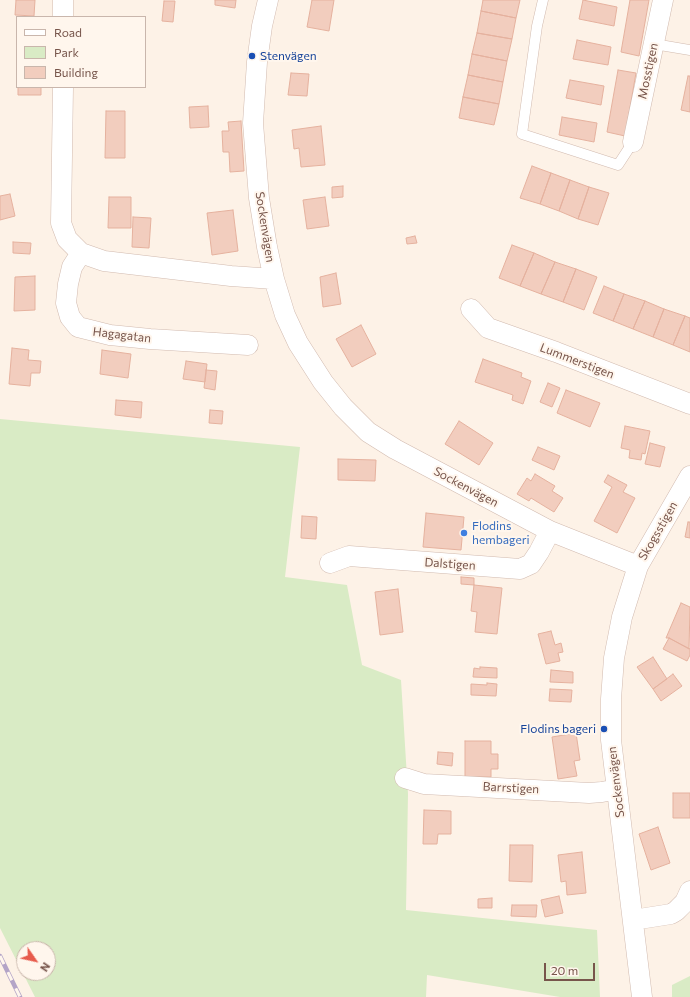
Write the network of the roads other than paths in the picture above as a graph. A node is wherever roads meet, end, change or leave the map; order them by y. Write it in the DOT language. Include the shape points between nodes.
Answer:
graph roads {
  1 [pos="63,0"];
  2 [pos="268,0"];
  3 [pos="543,0"];
  4 [pos="663,0"];
  5 [pos="63,16"];
  6 [pos="654,44"];
  7 [pos="690,50"];
  8 [pos="63,88"];
  9 [pos="633,142"];
  10 [pos="81,253"];
  11 [pos="274,279"];
  12 [pos="471,309"];
  13 [pos="248,344"];
  14 [pos="690,404"];
  15 [pos="690,476"];
  16 [pos="550,531"];
  17 [pos="330,563"];
  18 [pos="638,566"];
  19 [pos="405,778"];
  20 [pos="617,789"];
  21 [pos="690,891"];
  22 [pos="632,920"];
  23 [pos="642,997"];
  1 -- 5 [label="street"];
  2 -- 11 [label="street, Sockenvägen" via="257,62 253,123 259,198"];
  3 -- 9 [label="lane" via="522,134 618,165"];
  4 -- 6 [label="street, Mosstigen"];
  6 -- 7 [label="lane"];
  6 -- 9 [label="street, Mosstigen"];
  8 -- 10 [label="street" via="61,223 67,239"];
  10 -- 11 [label="street" via="104,261"];
  10 -- 13 [label="street, Hagagatan" via="72,267 66,303 70,317 78,327 110,335"];
  11 -- 16 [label="street, Sockenvägen" via="285,315 298,343 327,387 368,432 395,450"];
  12 -- 14 [label="street, Lummerstigen" via="488,328"];
  15 -- 18 [label="street, Skogsstigen"];
  16 -- 17 [label="street, Dalstigen" via="531,564 520,569 349,556"];
  16 -- 18 [label="street, Sockenvägen"];
  18 -- 20 [label="street, Sockenvägen" via="622,617 614,658 611,740"];
  19 -- 20 [label="street, Barrstigen" via="424,784 589,793"];
  20 -- 22 [label="street, Sockenvägen"];
  21 -- 22 [label="street" via="685,902 671,914"];
  22 -- 23 [label="street, Sockenvägen"];
}
